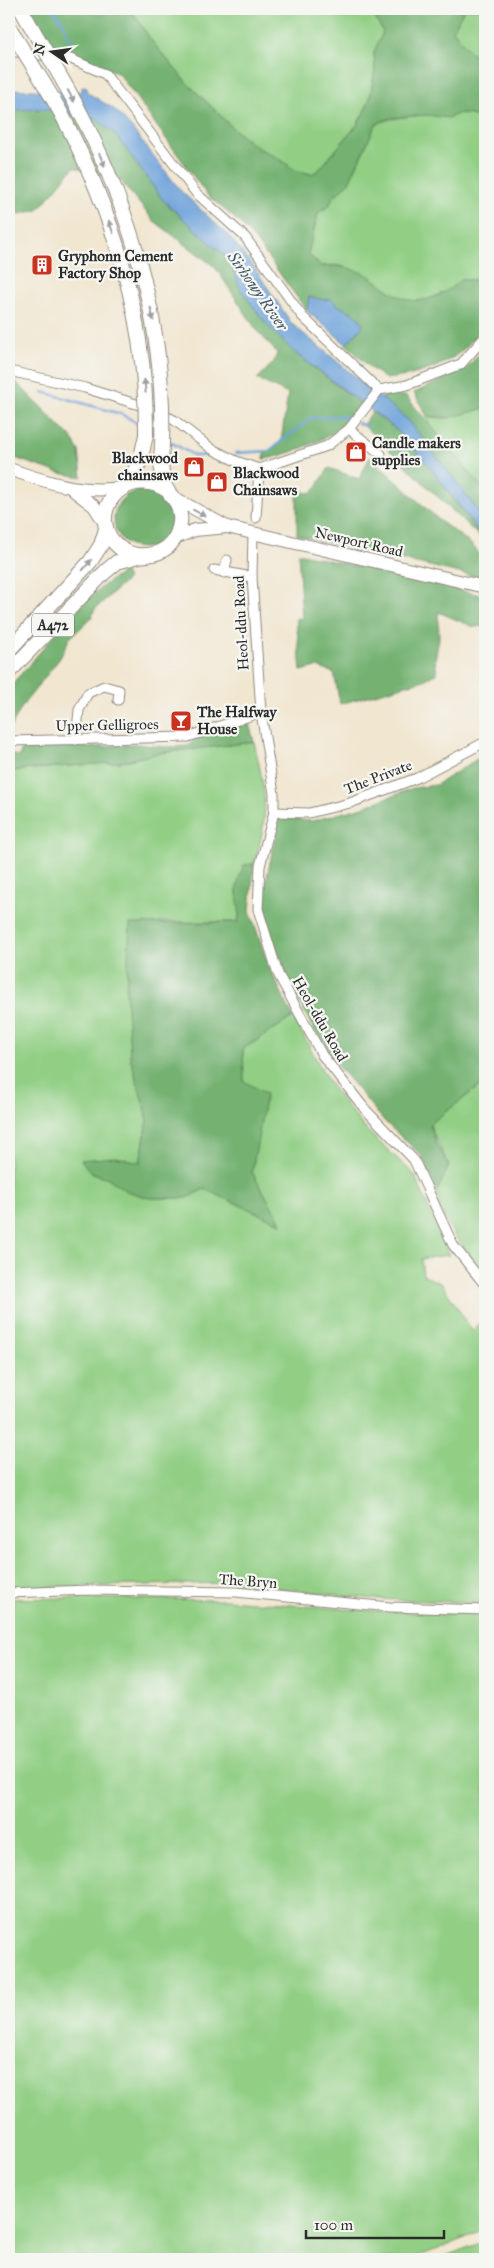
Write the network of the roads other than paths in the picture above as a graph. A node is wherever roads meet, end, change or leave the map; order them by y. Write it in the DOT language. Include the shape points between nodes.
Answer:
graph roads {
  1 [pos="21,9"];
  2 [pos="9,27"];
  3 [pos="9,51"];
  4 [pos="485,337"];
  5 [pos="9,371"];
  6 [pos="380,390"];
  7 [pos="350,427"];
  8 [pos="381,454"];
  9 [pos="9,469"];
  10 [pos="259,469"];
  11 [pos="124,487"];
  12 [pos="70,488"];
  13 [pos="170,494"];
  14 [pos="256,518"];
  15 [pos="106,526"];
  16 [pos="227,527"];
  17 [pos="253,532"];
  18 [pos="175,538"];
  19 [pos="139,555"];
  20 [pos="227,560"];
  21 [pos="214,570"];
  22 [pos="224,572"];
  23 [pos="252,578"];
  24 [pos="485,587"];
  25 [pos="9,650"];
  26 [pos="9,672"];
  27 [pos="118,700"];
  28 [pos="260,712"];
  29 [pos="76,740"];
  30 [pos="9,741"];
  31 [pos="485,742"];
  32 [pos="274,812"];
  33 [pos="485,1285"];
  34 [pos="9,1593"];
  35 [pos="485,1610"];
  1 -- 13 [label="main road, one-way, bridge" via="82,115 119,201 137,256 154,317 161,382 161,464"];
  11 -- 2 [label="main road, one-way, bridge" via="140,462 146,434 141,341 132,294 112,228 61,113"];
  3 -- 6 [label="street" via="71,59 105,74 196,193 245,237 302,316"];
  4 -- 6 [label="street" via="461,364 407,385"];
  5 -- 10 [label="street" via="85,388 150,408 174,420 212,449"];
  6 -- 7 [label="street"];
  7 -- 8 [label="street"];
  7 -- 10 [label="street" via="327,446"];
  9 -- 12 [label="main road"];
  10 -- 14 [label="street"];
  11 -- 12 [label="main road" via="101,491"];
  11 -- 13 [label="main road" via="146,482"];
  11 -- 15 [label="main road" via="110,501"];
  12 -- 15 [label="main road" via="94,506"];
  13 -- 16 [label="main road, Newport Road, one-way"];
  13 -- 18 [label="main road" via="178,508 180,521"];
  15 -- 19 [label="main road" via="113,541 123,550"];
  25 -- 15 [label="main road, A472, one-way" via="90,562 100,546"];
  16 -- 17 [label="main road, Newport Road"];
  16 -- 18 [label="main road, Newport Road" via="201,529"];
  17 -- 23 [label="street, Heol-ddu Road"];
  17 -- 24 [label="main road, Newport Road"];
  18 -- 19 [label="main road" via="161,551"];
  19 -- 26 [label="main road, A472" via="117,562 105,572"];
  20 -- 22 [label="street"];
  21 -- 22 [label="street"];
  22 -- 23 [label="street"];
  23 -- 28 [label="street, Heol-ddu Road"];
  27 -- 29 [label="street" via="119,690 104,686 88,693 79,710"];
  28 -- 29 [label="street, Upper Gelligroes" via="188,737"];
  28 -- 32 [label="street, Heol-ddu Road"];
  29 -- 30 [label="street, Upper Gelligroes"];
  31 -- 32 [label="street, The Private" via="417,778 350,803 309,813"];
  32 -- 33 [label="street, Heol-ddu Road" via="260,866 258,909 278,974 322,1055 365,1109 414,1160 453,1245"];
  34 -- 35 [label="street, The Bryn" via="88,1590 236,1592 390,1607"];
}
